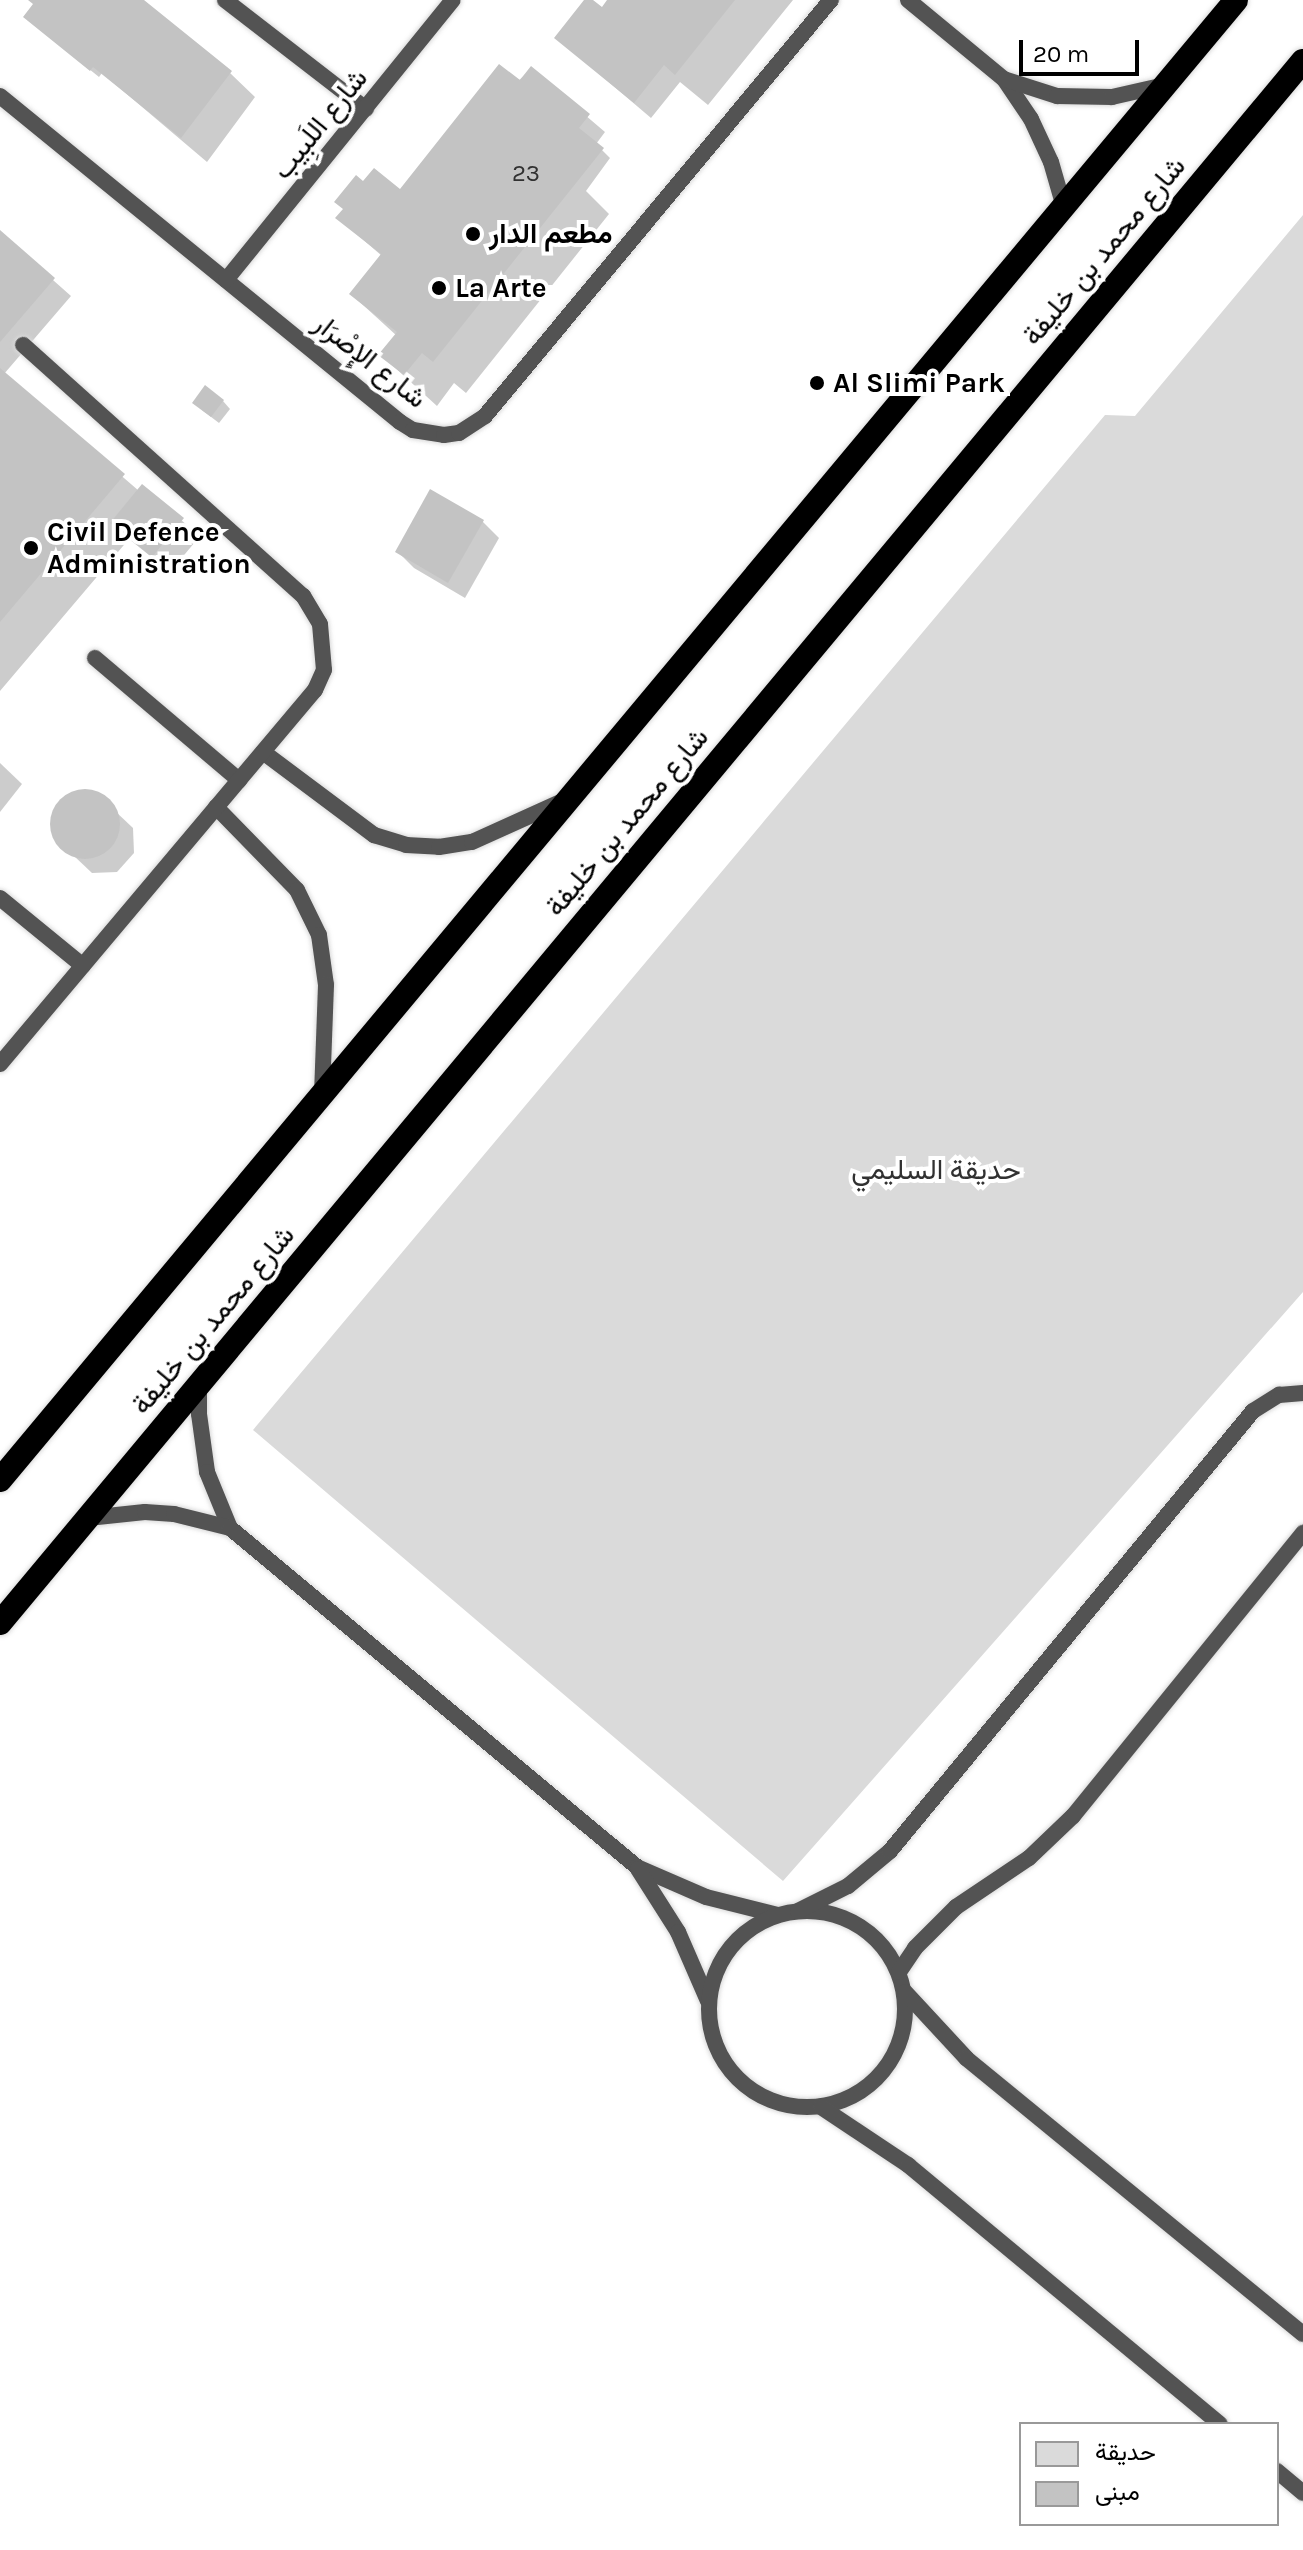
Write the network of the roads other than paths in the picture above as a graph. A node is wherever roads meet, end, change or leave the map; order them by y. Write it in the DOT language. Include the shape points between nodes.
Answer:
graph roads {
  1 [pos="225,0"];
  2 [pos="453,0"];
  3 [pos="831,0"];
  4 [pos="908,0"];
  5 [pos="1236,0"];
  6 [pos="1303,61"];
  7 [pos="1004,79"];
  8 [pos="1165,85"];
  9 [pos="0,96"];
  10 [pos="366,109"];
  11 [pos="1064,207"];
  12 [pos="226,280"];
  13 [pos="23,345"];
  14 [pos="95,658"];
  15 [pos="263,752"];
  16 [pos="239,780"];
  17 [pos="565,801"];
  18 [pos="216,807"];
  19 [pos="0,898"];
  20 [pos="83,966"];
  21 [pos="0,1064"];
  22 [pos="322,1094"];
  23 [pos="199,1383"];
  24 [pos="1303,1393"];
  25 [pos="0,1480"];
  26 [pos="88,1518"];
  27 [pos="230,1528"];
  28 [pos="1303,1533"];
  29 [pos="0,1623"];
  30 [pos="637,1867"];
  31 [pos="798,1911"];
  32 [pos="778,1915"];
  33 [pos="899,1972"];
  34 [pos="905,1992"];
  35 [pos="708,2001"];
  36 [pos="821,2107"];
  37 [pos="1303,2334"];
  38 [pos="1218,2422"];
  39 [pos="1279,2473"];
  40 [pos="1303,2493"];
  1 -- 10 [label="lane"];
  2 -- 10 [label="lane, شارع اللَبِيب"];
  3 -- 12 [label="lane, شارع الإِصْرَار" via="485,416 459,433 428,434 400,422"];
  4 -- 7 [label="lane"];
  5 -- 8 [label="highway, شارع محمد بن خليفة"];
  6 -- 23 [label="highway, شارع محمد بن خليفة"];
  7 -- 8 [label="lane" via="1057,96 1112,97"];
  7 -- 11 [label="lane" via="1031,119"];
  8 -- 11 [label="highway, شارع محمد بن خليفة"];
  9 -- 12 [label="lane, شارع الإِصْرَار"];
  10 -- 12 [label="lane, شارع اللَبِيب"];
  11 -- 17 [label="highway, شارع محمد بن خليفة"];
  13 -- 15 [label="lane" via="291,584 313,610 325,647 324,670 315,690"];
  14 -- 16 [label="lane"];
  15 -- 16 [label="lane"];
  15 -- 17 [label="lane" via="374,835 406,845 472,842"];
  16 -- 18 [label="lane"];
  17 -- 22 [label="highway, شارع محمد بن خليفة"];
  18 -- 20 [label="lane"];
  18 -- 22 [label="lane" via="297,890 319,935 326,985"];
  19 -- 20 [label="lane"];
  20 -- 21 [label="lane"];
  22 -- 25 [label="highway, شارع محمد بن خليفة"];
  23 -- 26 [label="highway, شارع محمد بن خليفة"];
  23 -- 27 [label="lane" via="207,1472"];
  24 -- 31 [label="lane" via="1279,1395 1253,1411 890,1851 848,1886"];
  26 -- 27 [label="lane" via="160,1513"];
  26 -- 29 [label="highway, شارع محمد بن خليفة"];
  27 -- 30 [label="lane"];
  28 -- 33 [label="lane" via="1073,1816 1029,1858 956,1907"];
  30 -- 32 [label="lane" via="706,1897"];
  30 -- 35 [label="lane" via="678,1932"];
  31 -- 32 [label="lane"];
  31 -- 33 [label="lane" via="820,1911 859,1925"];
  32 -- 35 [label="lane" via="752,1928 730,1948 715,1973"];
  33 -- 34 [label="lane"];
  34 -- 36 [label="lane" via="905,2023 896,2054 877,2080 852,2098"];
  34 -- 37 [label="lane" via="967,2059"];
  35 -- 36 [label="lane" via="710,2031 721,2058 740,2082 764,2098 792,2107"];
  36 -- 38 [label="lane" via="908,2165"];
  39 -- 40 [label="lane"];
}
